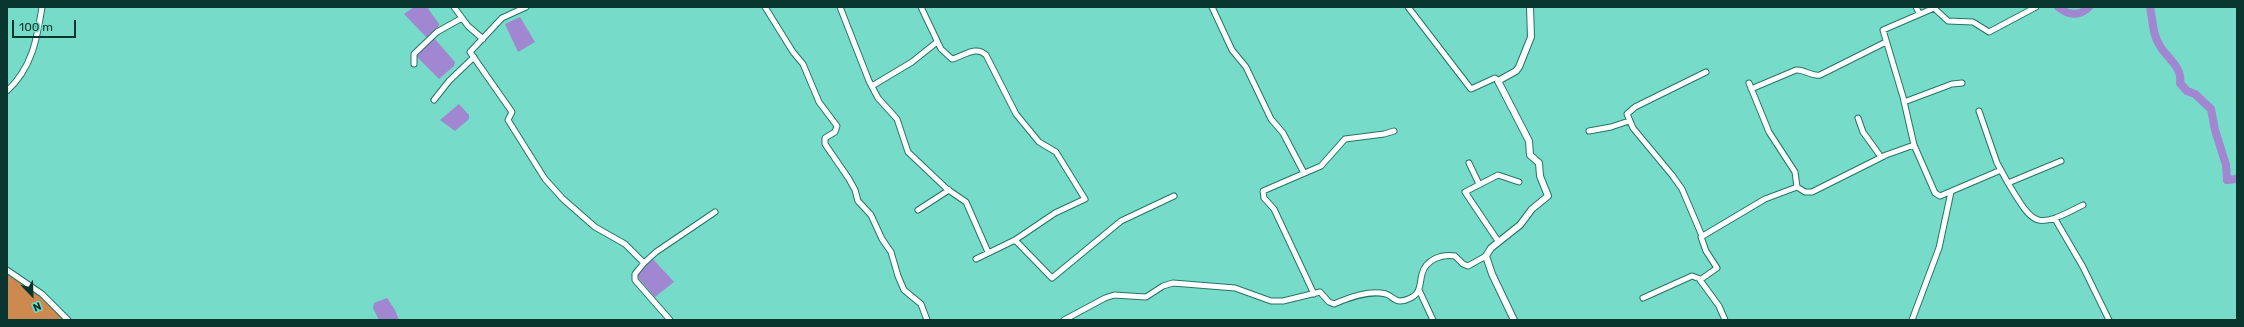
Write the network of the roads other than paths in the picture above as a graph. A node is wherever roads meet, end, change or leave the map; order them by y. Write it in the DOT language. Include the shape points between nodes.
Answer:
graph roads {
  1 [pos="42,7"];
  2 [pos="454,7"];
  3 [pos="526,7"];
  4 [pos="765,7"];
  5 [pos="840,7"];
  6 [pos="921,7"];
  7 [pos="1212,7"];
  8 [pos="1408,7"];
  9 [pos="1530,7"];
  10 [pos="1916,7"];
  11 [pos="2036,7"];
  12 [pos="1919,13"];
  13 [pos="462,18"];
  14 [pos="483,39"];
  15 [pos="937,42"];
  16 [pos="1886,42"];
  17 [pos="474,57"];
  18 [pos="414,64"];
  19 [pos="1706,72"];
  20 [pos="1498,81"];
  21 [pos="1749,83"];
  22 [pos="1962,83"];
  23 [pos="872,86"];
  24 [pos="1751,89"];
  25 [pos="7,91"];
  26 [pos="434,100"];
  27 [pos="1904,102"];
  28 [pos="1979,111"];
  29 [pos="1858,118"];
  30 [pos="1629,121"];
  31 [pos="1394,131"];
  32 [pos="1589,131"];
  33 [pos="1914,145"];
  34 [pos="1881,157"];
  35 [pos="2061,161"];
  36 [pos="1469,163"];
  37 [pos="2001,170"];
  38 [pos="1304,173"];
  39 [pos="1519,182"];
  40 [pos="2008,183"];
  41 [pos="1479,184"];
  42 [pos="1797,187"];
  43 [pos="949,190"];
  44 [pos="1951,192"];
  45 [pos="1174,196"];
  46 [pos="2083,205"];
  47 [pos="918,210"];
  48 [pos="716,212"];
  49 [pos="2055,219"];
  50 [pos="1702,236"];
  51 [pos="1015,240"];
  52 [pos="1498,241"];
  53 [pos="988,252"];
  54 [pos="1486,256"];
  55 [pos="976,259"];
  56 [pos="644,263"];
  57 [pos="7,270"];
  58 [pos="1700,278"];
  59 [pos="1419,290"];
  60 [pos="1314,294"];
  61 [pos="1643,298"];
  62 [pos="68,320"];
  63 [pos="670,320"];
  64 [pos="927,320"];
  65 [pos="1064,320"];
  66 [pos="1433,320"];
  67 [pos="1514,320"];
  68 [pos="1725,320"];
  69 [pos="1912,320"];
  70 [pos="2109,320"];
  1 -- 25 [label="street" via="38,36 31,58 18,81"];
  2 -- 13 [label="street"];
  3 -- 14 [label="street" via="502,18"];
  4 -- 64 [label="street" via="803,64 819,102 837,126 836,132 825,138 826,144 891,252 904,290 922,304"];
  5 -- 23 [label="street"];
  6 -- 15 [label="street"];
  7 -- 38 [label="street" via="1232,50 1246,67 1272,119 1287,140"];
  8 -- 20 [label="street" via="1471,89 1495,78"];
  9 -- 20 [label="street" via="1531,37 1519,67"];
  10 -- 12 [label="street"];
  11 -- 12 [label="street" via="1989,32 1973,22 1948,21 1934,8"];
  12 -- 16 [label="street" via="1883,30"];
  13 -- 14 [label="street"];
  13 -- 18 [label="street" via="437,32 414,54"];
  14 -- 17 [label="street" via="470,52"];
  15 -- 23 [label="street" via="912,62"];
  15 -- 51 [label="street" via="943,52 952,59 974,51 986,55 1016,114 1039,142 1056,152 1085,199 1055,213"];
  16 -- 24 [label="street" via="1823,74 1815,76 1801,69 1796,70"];
  16 -- 27 [label="street"];
  17 -- 26 [label="street"];
  17 -- 56 [label="street" via="512,112 508,120 548,184 587,220 625,244"];
  19 -- 30 [label="street" via="1635,107 1628,112"];
  20 -- 52 [label="street" via="1529,141 1530,155 1539,163 1540,176 1548,196 1532,209 1520,224"];
  21 -- 24 [label="street"];
  22 -- 27 [label="street" via="1952,84"];
  23 -- 43 [label="street" via="878,98 897,118 905,146 912,156"];
  24 -- 42 [label="street" via="1769,132 1795,172"];
  27 -- 33 [label="street"];
  28 -- 37 [label="street"];
  29 -- 34 [label="street" via="1863,132"];
  30 -- 32 [label="street"];
  30 -- 50 [label="street" via="1682,189"];
  31 -- 38 [label="street" via="1345,138 1324,164"];
  33 -- 34 [label="street"];
  33 -- 44 [label="street" via="1935,193 1940,196"];
  34 -- 42 [label="street" via="1812,192 1805,192"];
  35 -- 40 [label="street"];
  36 -- 41 [label="street"];
  37 -- 40 [label="street"];
  37 -- 44 [label="street"];
  38 -- 60 [label="street" via="1264,190 1263,194 1274,209"];
  39 -- 41 [label="street" via="1498,175"];
  40 -- 49 [label="street" via="2034,220"];
  41 -- 52 [label="street" via="1465,192"];
  42 -- 50 [label="street" via="1765,199"];
  43 -- 47 [label="street"];
  43 -- 53 [label="street" via="966,202"];
  44 -- 69 [label="street" via="1939,248"];
  45 -- 51 [label="street" via="1121,221 1052,278"];
  46 -- 49 [label="street"];
  48 -- 56 [label="street" via="656,252"];
  49 -- 70 [label="street" via="2083,266"];
  50 -- 58 [label="street" via="1701,240 1717,268"];
  51 -- 53 [label="street"];
  52 -- 54 [label="street"];
  53 -- 55 [label="street"];
  54 -- 59 [label="street" via="1468,266 1455,256 1438,256 1424,269"];
  54 -- 67 [label="street"];
  56 -- 63 [label="street" via="634,274 635,280"];
  57 -- 62 [label="street" via="42,294"];
  58 -- 61 [label="street" via="1692,276"];
  58 -- 68 [label="street" via="1702,286 1719,306"];
  59 -- 60 [label="street" via="1415,295 1402,301 1383,294 1356,295 1334,304 1323,294"];
  59 -- 66 [label="street"];
  60 -- 65 [label="street" via="1271,301 1235,288 1173,283 1146,297 1114,295 1105,298"];
}
